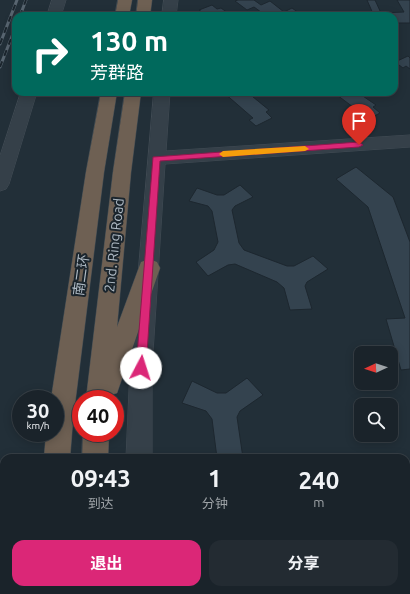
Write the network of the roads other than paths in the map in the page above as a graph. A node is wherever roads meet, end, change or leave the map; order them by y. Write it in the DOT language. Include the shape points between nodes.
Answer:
graph roads {
  1 [pos="59,0"];
  2 [pos="125,0"];
  3 [pos="146,0"];
  4 [pos="171,0"];
  5 [pos="55,12"];
  6 [pos="123,12"];
  7 [pos="144,12"];
  8 [pos="170,12"];
  9 [pos="28,96"];
  10 [pos="108,96"];
  11 [pos="132,96"];
  12 [pos="162,96"];
  13 [pos="410,141"];
  14 [pos="156,158"];
  15 [pos="0,184"];
  16 [pos="149,268"];
  17 [pos="99,390"];
  18 [pos="106,390"];
  19 [pos="96,442"];
  20 [pos="57,454"];
  21 [pos="95,454"];
  22 [pos="139,454"];
  1 -- 5 [label="street"];
  2 -- 6 [label="highway"];
  3 -- 7 [label="highway"];
  4 -- 8 [label="street"];
  9 -- 15 [label="street"];
  10 -- 20 [label="highway, 南二环" via="95,172 62,404"];
  11 -- 17 [label="highway, 2nd. Ring Road"];
  12 -- 14 [label="street"];
  13 -- 14 [label="street"];
  14 -- 16 [label="street"];
  16 -- 18 [label="highway"];
  16 -- 22 [label="street" via="141,368"];
  19 -- 21 [label="highway"];
}
